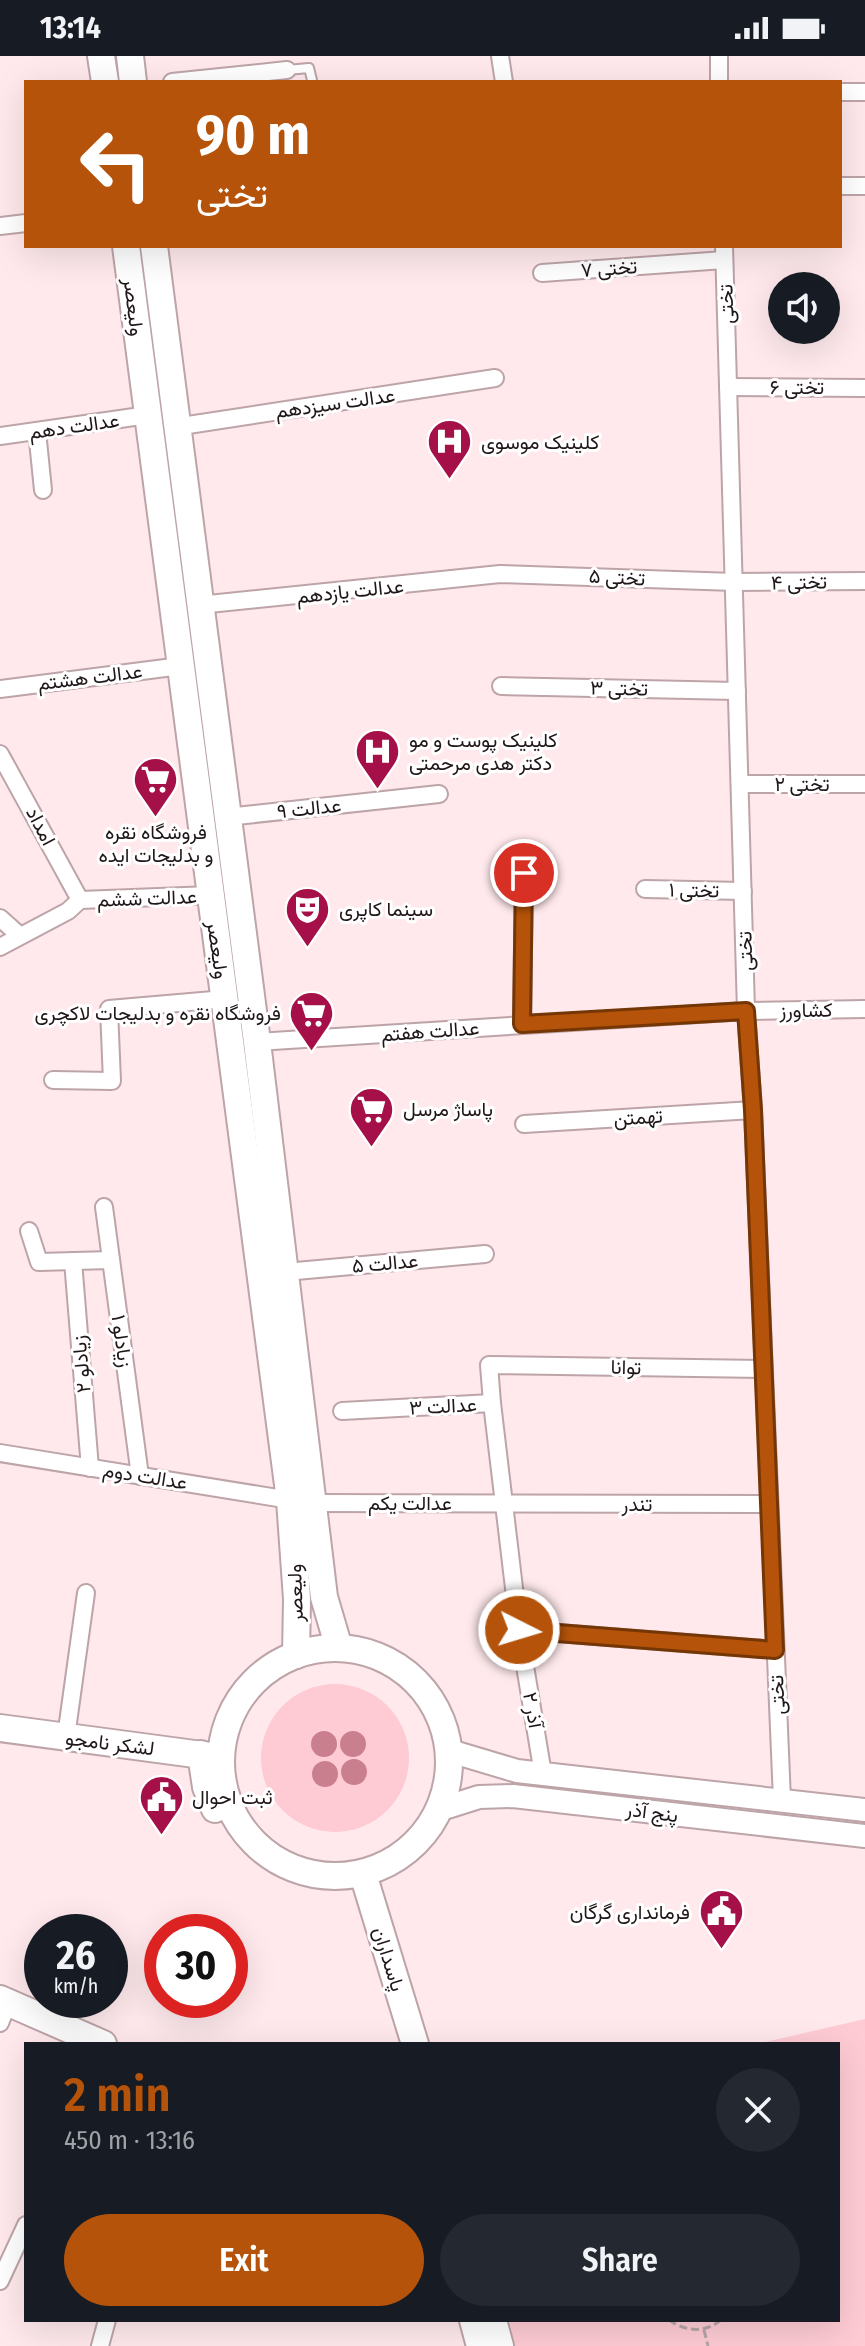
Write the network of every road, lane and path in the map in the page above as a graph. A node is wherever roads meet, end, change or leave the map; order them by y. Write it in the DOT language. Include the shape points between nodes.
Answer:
graph roads {
  1 [pos="101,56"];
  2 [pos="130,56"];
  3 [pos="500,56"];
  4 [pos="719,56"];
  5 [pos="287,70"];
  6 [pos="105,80"];
  7 [pos="133,80"];
  8 [pos="191,80"];
  9 [pos="312,80"];
  10 [pos="504,80"];
  11 [pos="719,80"];
  12 [pos="842,92"];
  13 [pos="865,92"];
  14 [pos="842,186"];
  15 [pos="865,186"];
  16 [pos="24,223"];
  17 [pos="0,226"];
  18 [pos="126,248"];
  19 [pos="154,248"];
  20 [pos="724,253"];
  21 [pos="542,273"];
  22 [pos="495,378"];
  23 [pos="728,387"];
  24 [pos="865,388"];
  25 [pos="148,415"];
  26 [pos="175,427"];
  27 [pos="37,431"];
  28 [pos="0,436"];
  29 [pos="43,490"];
  30 [pos="500,574"];
  31 [pos="865,581"];
  32 [pos="734,582"];
  33 [pos="199,605"];
  34 [pos="181,666"];
  35 [pos="501,686"];
  36 [pos="0,689"];
  37 [pos="737,691"];
  38 [pos="0,754"];
  39 [pos="5,768"];
  40 [pos="740,784"];
  41 [pos="865,784"];
  42 [pos="439,794"];
  43 [pos="227,817"];
  44 [pos="524,873"];
  45 [pos="645,889"];
  46 [pos="743,891"];
  47 [pos="211,895"];
  48 [pos="80,900"];
  49 [pos="0,918"];
  50 [pos="19,935"];
  51 [pos="0,947"];
  52 [pos="225,999"];
  53 [pos="865,1009"];
  54 [pos="746,1011"];
  55 [pos="522,1024"];
  56 [pos="257,1042"];
  57 [pos="53,1080"];
  58 [pos="753,1110"];
  59 [pos="524,1124"];
  60 [pos="104,1207"];
  61 [pos="29,1231"];
  62 [pos="485,1254"];
  63 [pos="111,1260"];
  64 [pos="73,1261"];
  65 [pos="285,1272"];
  66 [pos="763,1369"];
  67 [pos="492,1403"];
  68 [pos="342,1411"];
  69 [pos="0,1453"];
  70 [pos="90,1468"];
  71 [pos="140,1476"];
  72 [pos="302,1502"];
  73 [pos="505,1503"];
  74 [pos="769,1504"];
  75 [pos="86,1593"];
  76 [pos="519,1630"];
  77 [pos="339,1648"];
  78 [pos="775,1650"];
  79 [pos="296,1655"];
  80 [pos="0,1728"];
  81 [pos="66,1737"];
  82 [pos="450,1751"];
  83 [pos="211,1756"];
  84 [pos="543,1774"];
  85 [pos="782,1800"];
  86 [pos="441,1809"];
  87 [pos="865,1810"];
  88 [pos="865,1836"];
  89 [pos="365,1880"];
  90 [pos="3,2008"];
  91 [pos="97,2042"];
  92 [pos="414,2042"];
  93 [pos="24,2228"];
  94 [pos="6,2254"];
  95 [pos="0,2281"];
  96 [pos="106,2322"];
  97 [pos="474,2322"];
  98 [pos="494,2322"];
  99 [pos="673,2322"];
  100 [pos="717,2322"];
  101 [pos="704,2329"];
  102 [pos="100,2346"];
  103 [pos="480,2346"];
  104 [pos="500,2346"];
  105 [pos="708,2346"];
  1 -- 6 [label="main road"];
  2 -- 7 [label="main road"];
  3 -- 10 [label="street"];
  4 -- 11 [label="street"];
  5 -- 8 [label="street"];
  5 -- 9 [label="lane" via="309,68"];
  12 -- 13 [label="street"];
  14 -- 15 [label="street"];
  16 -- 17 [label="street"];
  18 -- 25 [label="main road, ولیعصر"];
  19 -- 26 [label="main road, ولیعصر"];
  20 -- 21 [label="street, تختی ۷"];
  20 -- 23 [label="street, تختی"];
  22 -- 26 [label="street, عدالت سیزدهم"];
  23 -- 24 [label="street, تختی ۶"];
  23 -- 32 [label="street, تختی"];
  25 -- 27 [label="street, عدالت دهم"];
  25 -- 34 [label="main road, ولیعصر"];
  26 -- 33 [label="main road, ولیعصر"];
  27 -- 28 [label="street, عدالت دهم"];
  27 -- 29 [label="street"];
  30 -- 32 [label="street, ۵ تختی"];
  30 -- 33 [label="street, عدالت یازدهم"];
  31 -- 32 [label="street, تختی ۴"];
  32 -- 37 [label="street, تختی"];
  33 -- 43 [label="main road, ولیعصر"];
  34 -- 36 [label="street, عدالت هشتم"];
  34 -- 47 [label="main road, ولیعصر"];
  35 -- 37 [label="street, تختی ۳"];
  37 -- 40 [label="street, تختی"];
  38 -- 39 [label="street, امداد"];
  39 -- 48 [label="street, امداد"];
  40 -- 41 [label="street, تختی ۲"];
  40 -- 46 [label="street, تختی"];
  42 -- 43 [label="street, عدالت ۹"];
  43 -- 56 [label="main road, ولیعصر"];
  44 -- 55 [label="street"];
  45 -- 46 [label="street, ۱ تختی"];
  46 -- 54 [label="street, تختی"];
  47 -- 48 [label="street, عدالت ششم"];
  47 -- 52 [label="main road, ولیعصر"];
  48 -- 50 [label="street, عدالت ششم"];
  49 -- 50 [label="street"];
  50 -- 51 [label="street, عدالت ششم"];
  52 -- 57 [label="street" via="109,1009 112,1081"];
  52 -- 72 [label="main road, ولیعصر"];
  53 -- 54 [label="street, کشاورز"];
  54 -- 55 [label="street, عدالت هفتم"];
  54 -- 58 [label="street, تختی"];
  55 -- 56 [label="street, عدالت هفتم"];
  56 -- 65 [label="main road, ولیعصر"];
  58 -- 59 [label="street, تهمتن"];
  58 -- 66 [label="street, تختی"];
  60 -- 63 [label="street, زیادلو ۱"];
  61 -- 64 [label="street" via="39,1262"];
  62 -- 65 [label="street, عدالت ۵"];
  63 -- 64 [label="street"];
  63 -- 71 [label="street, زیادلو ۱"];
  64 -- 70 [label="street, زیادلو ۲"];
  65 -- 72 [label="main road, ولیعصر"];
  66 -- 67 [label="street, توانا" via="489,1365"];
  66 -- 74 [label="street, تختی"];
  67 -- 68 [label="street, عدالت ۳"];
  67 -- 73 [label="street, عدالت ۳"];
  69 -- 70 [label="street, عدالت دوم"];
  70 -- 71 [label="street, عدالت دوم"];
  71 -- 72 [label="street, عدالت دوم"];
  72 -- 73 [label="street, عدالت یکم"];
  72 -- 77 [label="main road, ولیعصر"];
  72 -- 79 [label="main road, ولیعصر"];
  73 -- 74 [label="street, تندر"];
  73 -- 76 [label="street, ۲ آذر"];
  74 -- 78 [label="street, تختی"];
  75 -- 81 [label="street"];
  76 -- 78 [label="street"];
  76 -- 84 [label="street, ۲ آذر"];
  77 -- 79 [label="main road"];
  77 -- 82 [label="main road" via="392,1662 420,1685 440,1716"];
  78 -- 85 [label="street, تختی"];
  79 -- 83 [label="main road" via="269,1668 247,1689"];
  80 -- 81 [label="main road, لشکر نامجو"];
  81 -- 83 [label="main road, لشکر نامجو"];
  82 -- 84 [label="main road, پنج آذر"];
  82 -- 86 [label="main road"];
  83 -- 89 [label="main road" via="233,1813 263,1850 305,1873"];
  84 -- 85 [label="main road, پنج آذر"];
  85 -- 87 [label="main road, پنج آذر"];
  86 -- 88 [label="main road, پنج آذر" via="479,1797 513,1796"];
  86 -- 89 [label="main road" via="422,1838"];
  89 -- 92 [label="main road, پاسداران"];
  90 -- 91 [label="main road"];
  93 -- 94 [label="street"];
  94 -- 95 [label="street"];
  96 -- 102 [label="street"];
  97 -- 103 [label="main road"];
  98 -- 104 [label="main road"];
  99 -- 101 [label="path" via="685,2329"];
  100 -- 101 [label="path"];
  101 -- 105 [label="path"];
}
